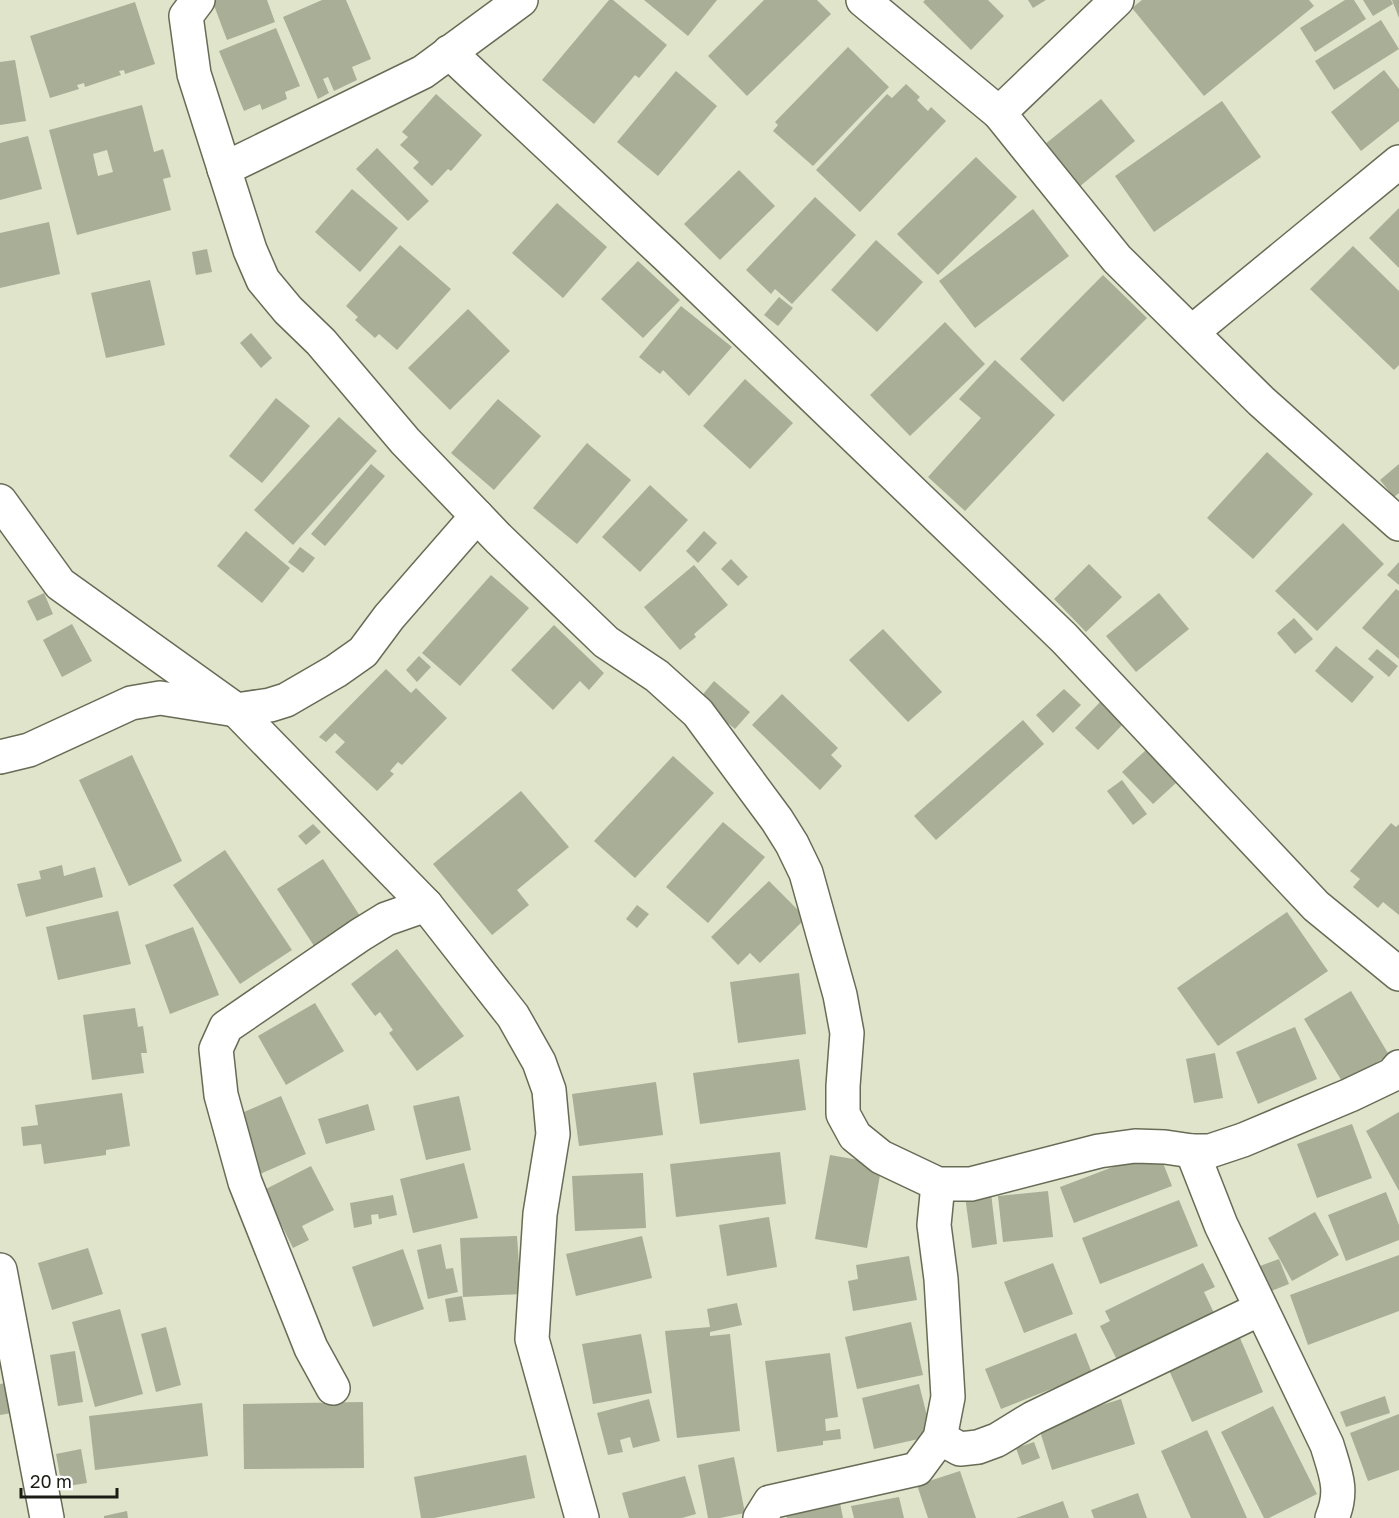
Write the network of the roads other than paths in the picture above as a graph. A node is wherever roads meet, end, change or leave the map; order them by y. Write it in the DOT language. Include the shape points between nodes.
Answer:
graph roads {
  1 [pos="198,0"];
  2 [pos="521,0"];
  3 [pos="863,0"];
  4 [pos="1117,0"];
  5 [pos="449,52"];
  6 [pos="999,113"];
  7 [pos="1399,162"];
  8 [pos="224,169"];
  9 [pos="1192,332"];
  10 [pos="0,501"];
  11 [pos="477,516"];
  12 [pos="1399,524"];
  13 [pos="237,710"];
  14 [pos="0,757"];
  15 [pos="426,905"];
  16 [pos="1399,974"];
  17 [pos="1399,1067"];
  18 [pos="1192,1152"];
  19 [pos="938,1184"];
  20 [pos="0,1270"];
  21 [pos="1260,1309"];
  22 [pos="333,1388"];
  23 [pos="939,1438"];
  24 [pos="47,1518"];
  25 [pos="582,1518"];
  26 [pos="760,1518"];
  27 [pos="1332,1518"];
  1 -- 8 [label="street" via="186,16 194,74"];
  2 -- 5 [label="street"];
  3 -- 6 [label="street"];
  4 -- 6 [label="street"];
  5 -- 8 [label="street" via="423,72"];
  5 -- 16 [label="street" via="1064,638 1316,906"];
  6 -- 9 [label="street" via="1117,259"];
  7 -- 9 [label="street"];
  8 -- 11 [label="street" via="263,280"];
  9 -- 12 [label="street" via="1261,401"];
  10 -- 13 [label="street" via="60,584"];
  11 -- 13 [label="street" via="363,652 286,700"];
  11 -- 19 [label="street" via="606,642 657,676 698,713 777,820 806,873 840,995 846,1032 843,1114 855,1136 881,1157"];
  13 -- 14 [label="street" via="160,698 131,703 29,750"];
  13 -- 15 [label="street"];
  15 -- 22 [label="street" via="386,919 360,935 226,1027 216,1049 221,1095 245,1182 311,1348"];
  15 -- 25 [label="street" via="513,1016 539,1062 549,1090 554,1134 540,1214 532,1339"];
  17 -- 18 [label="street" via="1392,1075 1350,1095 1243,1140"];
  18 -- 19 [label="street" via="1135,1146 1098,1151 971,1184"];
  18 -- 21 [label="street"];
  19 -- 23 [label="street" via="934,1226 948,1397"];
  20 -- 24 [label="street"];
  21 -- 23 [label="street" via="1034,1418 997,1440 960,1449"];
  21 -- 27 [label="street" via="1327,1445 1339,1483"];
  23 -- 26 [label="street" via="918,1468 770,1502"];
}
